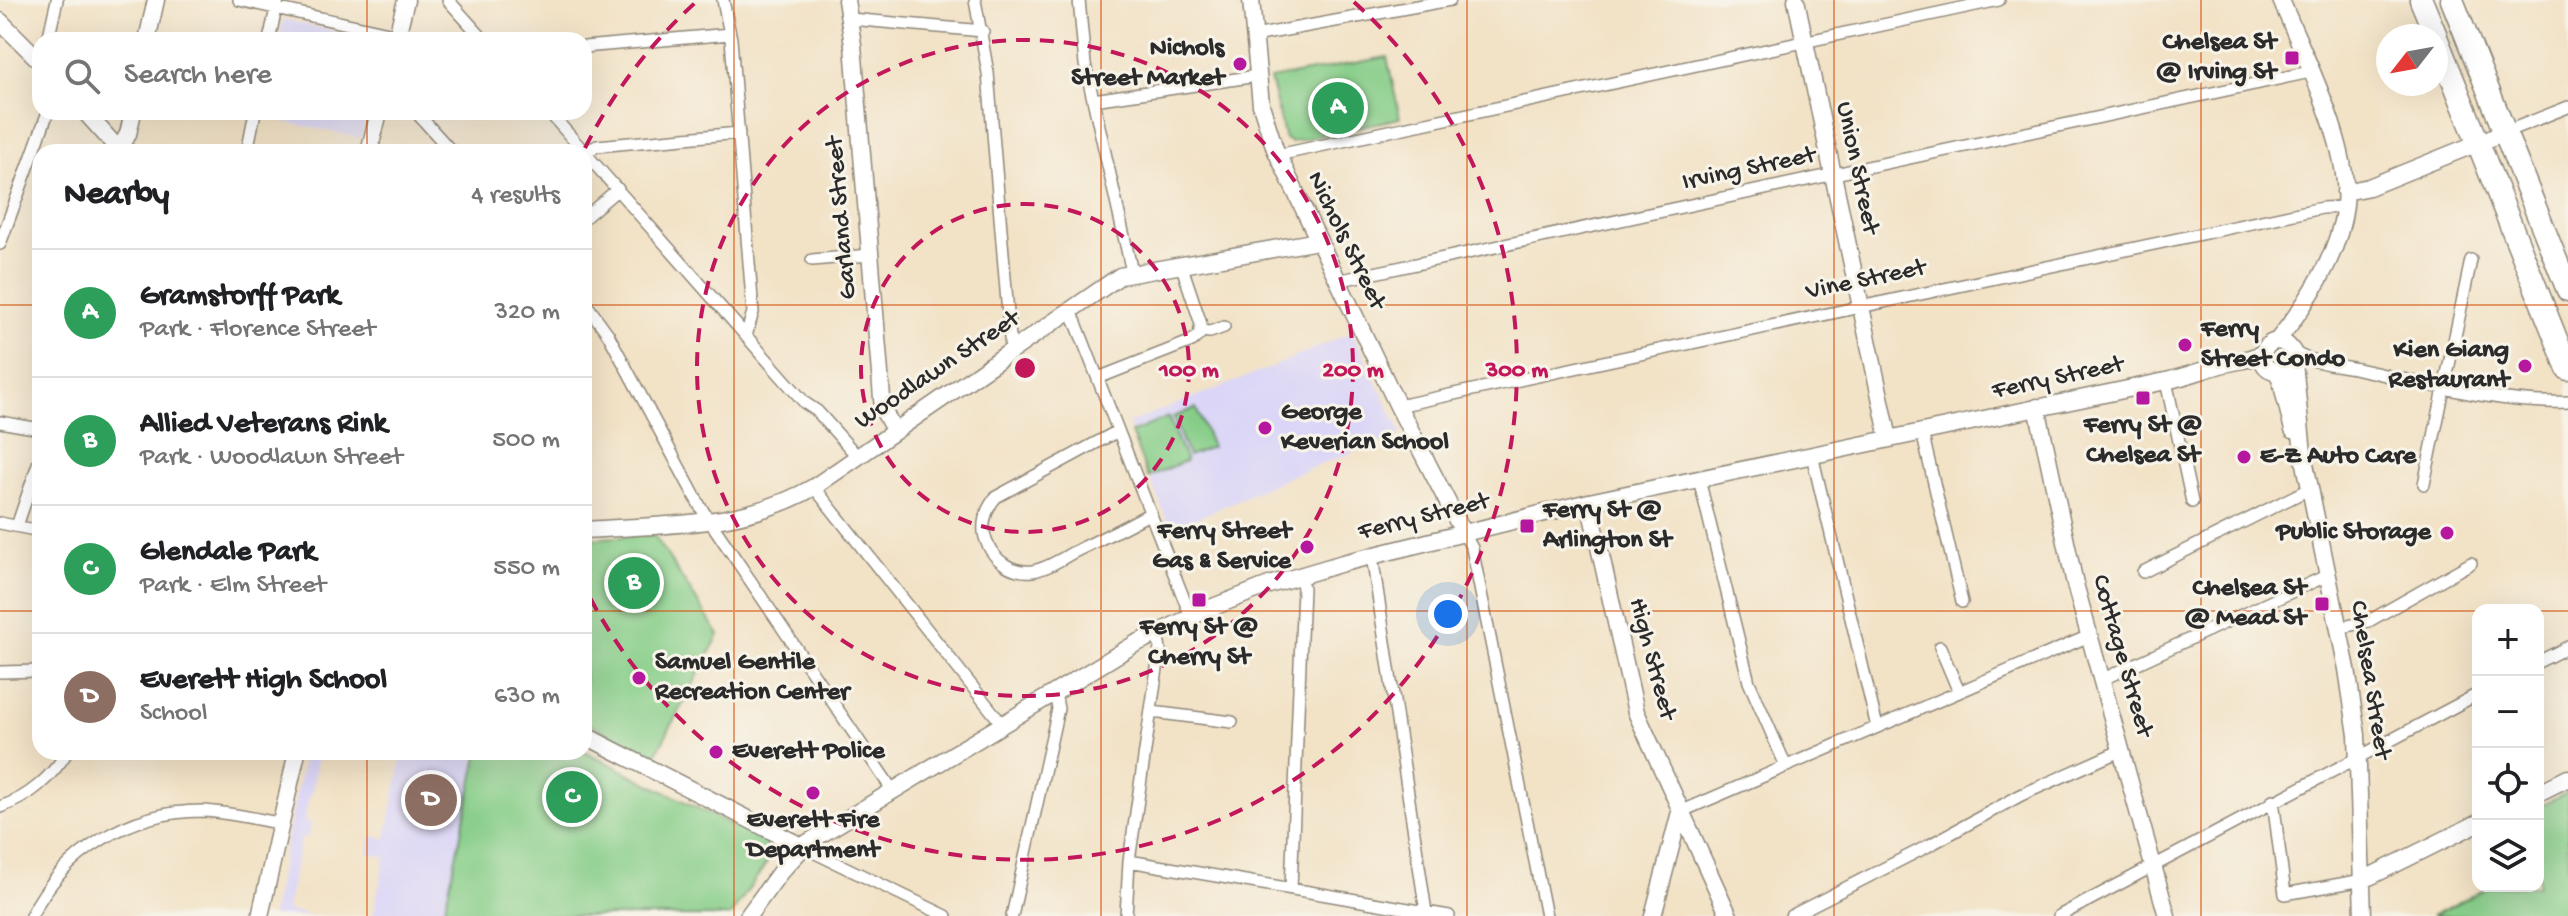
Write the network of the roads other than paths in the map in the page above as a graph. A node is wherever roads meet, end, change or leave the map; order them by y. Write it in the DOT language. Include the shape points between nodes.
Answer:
graph roads {
  1 [pos="57,0"];
  2 [pos="156,0"];
  3 [pos="239,0"];
  4 [pos="406,0"];
  5 [pos="448,0"];
  6 [pos="723,0"];
  7 [pos="846,0"];
  8 [pos="975,0"];
  9 [pos="1079,0"];
  10 [pos="1251,0"];
  11 [pos="1450,0"];
  12 [pos="1796,0"];
  13 [pos="1999,0"];
  14 [pos="2281,0"];
  15 [pos="2421,0"];
  16 [pos="2452,0"];
  17 [pos="277,4"];
  18 [pos="850,19"];
  19 [pos="0,21"];
  20 [pos="2431,24"];
  21 [pos="983,31"];
  22 [pos="50,32"];
  23 [pos="149,32"];
  24 [pos="271,32"];
  25 [pos="379,32"];
  26 [pos="398,32"];
  27 [pos="477,32"];
  28 [pos="730,34"];
  29 [pos="1254,36"];
  30 [pos="1805,42"];
  31 [pos="592,46"];
  32 [pos="32,51"];
  33 [pos="2448,67"];
  34 [pos="2310,72"];
  35 [pos="1257,76"];
  36 [pos="1093,100"];
  37 [pos="2568,107"];
  38 [pos="45,120"];
  39 [pos="92,120"];
  40 [pos="131,120"];
  41 [pos="253,120"];
  42 [pos="377,120"];
  43 [pos="423,120"];
  44 [pos="556,120"];
  45 [pos="2505,132"];
  46 [pos="739,133"];
  47 [pos="2478,143"];
  48 [pos="36,144"];
  49 [pos="114,144"];
  50 [pos="123,144"];
  51 [pos="249,144"];
  52 [pos="371,144"];
  53 [pos="445,144"];
  54 [pos="577,144"];
  55 [pos="592,149"];
  56 [pos="1278,155"];
  57 [pos="32,156"];
  58 [pos="592,161"];
  59 [pos="1833,175"];
  60 [pos="618,189"];
  61 [pos="2345,199"];
  62 [pos="592,211"];
  63 [pos="1318,241"];
  64 [pos="0,244"];
  65 [pos="870,255"];
  66 [pos="812,260"];
  67 [pos="2471,260"];
  68 [pos="1181,264"];
  69 [pos="1132,272"];
  70 [pos="1337,281"];
  71 [pos="2568,290"];
  72 [pos="1861,307"];
  73 [pos="1071,310"];
  74 [pos="592,312"];
  75 [pos="1224,327"];
  76 [pos="1200,331"];
  77 [pos="746,336"];
  78 [pos="1011,350"];
  79 [pos="2287,350"];
  80 [pos="2268,364"];
  81 [pos="2568,369"];
  82 [pos="1098,378"];
  83 [pos="2166,381"];
  84 [pos="2444,387"];
  85 [pos="2568,402"];
  86 [pos="1398,406"];
  87 [pos="2037,407"];
  88 [pos="0,422"];
  89 [pos="32,428"];
  90 [pos="894,430"];
  91 [pos="1118,431"];
  92 [pos="1922,432"];
  93 [pos="1889,439"];
  94 [pos="2303,454"];
  95 [pos="1812,455"];
  96 [pos="857,456"];
  97 [pos="1699,479"];
  98 [pos="32,482"];
  99 [pos="2424,484"];
  100 [pos="814,487"];
  101 [pos="2311,488"];
  102 [pos="1589,502"];
  103 [pos="2192,502"];
  104 [pos="1151,513"];
  105 [pos="711,521"];
  106 [pos="0,523"];
  107 [pos="17,526"];
  108 [pos="32,529"];
  109 [pos="592,529"];
  110 [pos="1463,532"];
  111 [pos="1372,556"];
  112 [pos="2471,563"];
  113 [pos="2143,572"];
  114 [pos="1300,575"];
  115 [pos="2328,575"];
  116 [pos="1962,602"];
  117 [pos="1191,617"];
  118 [pos="2339,628"];
  119 [pos="1157,633"];
  120 [pos="2089,636"];
  121 [pos="1940,647"];
  122 [pos="2568,647"];
  123 [pos="2544,659"];
  124 [pos="32,671"];
  125 [pos="0,672"];
  126 [pos="2101,680"];
  127 [pos="1055,692"];
  128 [pos="1959,692"];
  129 [pos="2472,697"];
  130 [pos="1152,712"];
  131 [pos="1232,722"];
  132 [pos="1002,724"];
  133 [pos="1877,727"];
  134 [pos="592,739"];
  135 [pos="2122,750"];
  136 [pos="2358,757"];
  137 [pos="62,760"];
  138 [pos="295,760"];
  139 [pos="1786,766"];
  140 [pos="2568,778"];
  141 [pos="2544,790"];
  142 [pos="893,791"];
  143 [pos="2273,800"];
  144 [pos="0,807"];
  145 [pos="1680,812"];
  146 [pos="282,824"];
  147 [pos="2472,826"];
  148 [pos="803,847"];
  149 [pos="1129,861"];
  150 [pos="2154,866"];
  151 [pos="2363,880"];
  152 [pos="1291,889"];
  153 [pos="1426,912"];
  154 [pos="31,916"];
  155 [pos="260,916"];
  156 [pos="748,916"];
  157 [pos="946,916"];
  158 [pos="1012,916"];
  159 [pos="1126,916"];
  160 [pos="1449,916"];
  161 [pos="1546,916"];
  162 [pos="1653,916"];
  163 [pos="1729,916"];
  164 [pos="1791,916"];
  165 [pos="2060,916"];
  166 [pos="2167,916"];
  167 [pos="2363,916"];
  1 -- 22 [label="street"];
  2 -- 23 [label="street"];
  3 -- 17 [label="street"];
  4 -- 26 [label="street"];
  5 -- 27 [label="street"];
  6 -- 28 [label="street"];
  7 -- 18 [label="street, Garland Street"];
  8 -- 21 [label="street"];
  9 -- 36 [label="street"];
  10 -- 29 [label="street, Nichols Street"];
  11 -- 29 [label="street"];
  12 -- 30 [label="street, Union Street"];
  13 -- 30 [label="street"];
  14 -- 34 [label="street"];
  15 -- 20 [label="highway"];
  16 -- 45 [label="highway"];
  17 -- 24 [label="street"];
  17 -- 25 [label="street"];
  18 -- 21 [label="street"];
  18 -- 65 [label="street, Garland Street"];
  19 -- 32 [label="street"];
  21 -- 78 [label="street"];
  28 -- 31 [label="street"];
  28 -- 46 [label="street"];
  29 -- 35 [label="street, Nichols Street"];
  30 -- 56 [label="street"];
  30 -- 59 [label="street, Union Street"];
  33 -- 47 [label="highway"];
  34 -- 59 [label="street, Irving Street"];
  34 -- 61 [label="street" via="2338,146"];
  35 -- 36 [label="street"];
  35 -- 56 [label="street, Nichols Street" via="1263,115"];
  36 -- 69 [label="street"];
  37 -- 45 [label="street, Vine Street"];
  38 -- 48 [label="street"];
  39 -- 49 [label="street"];
  40 -- 50 [label="street"];
  41 -- 51 [label="street"];
  42 -- 52 [label="street"];
  43 -- 53 [label="street"];
  44 -- 54 [label="street"];
  45 -- 47 [label="street, Vine Street"];
  45 -- 71 [label="highway"];
  46 -- 55 [label="street"];
  46 -- 77 [label="street" via="754,314"];
  47 -- 61 [label="street, Vine Street"];
  47 -- 81 [label="highway"];
  56 -- 63 [label="street, Nichols Street"];
  57 -- 64 [label="street"];
  58 -- 60 [label="street"];
  59 -- 70 [label="street, Irving Street"];
  59 -- 72 [label="street, Union Street"];
  60 -- 62 [label="street"];
  60 -- 77 [label="street"];
  61 -- 72 [label="street, Vine Street"];
  61 -- 79 [label="street" via="2330,256"];
  63 -- 68 [label="street, Woodlawn Street"];
  63 -- 70 [label="street, Nichols Street"];
  65 -- 66 [label="street"];
  65 -- 90 [label="street, Garland Street" via="883,410"];
  67 -- 84 [label="street"];
  68 -- 69 [label="street, Woodlawn Street"];
  68 -- 76 [label="street"];
  69 -- 73 [label="street, Woodlawn Street"];
  70 -- 86 [label="street, Nichols Street"];
  72 -- 86 [label="street, Vine Street"];
  72 -- 93 [label="street, Union Street"];
  73 -- 78 [label="street, Woodlawn Street"];
  73 -- 82 [label="street"];
  74 -- 105 [label="street"];
  75 -- 76 [label="street"];
  76 -- 82 [label="street" via="1192,341"];
  77 -- 96 [label="street"];
  78 -- 90 [label="street, Woodlawn Street"];
  79 -- 80 [label="street" via="2268,345"];
  79 -- 80 [label="street" via="2286,370"];
  79 -- 84 [label="street" via="2312,362"];
  79 -- 94 [label="street, Chelsea Street"];
  80 -- 83 [label="street, Ferry Street"];
  80 -- 94 [label="street, Chelsea Street" via="2280,377"];
  82 -- 91 [label="street"];
  83 -- 87 [label="street, Ferry Street"];
  83 -- 103 [label="street"];
  84 -- 85 [label="street"];
  84 -- 99 [label="street"];
  86 -- 110 [label="street, Nichols Street"];
  87 -- 92 [label="street, Ferry Street"];
  87 -- 120 [label="street, Cottage Street"];
  88 -- 89 [label="street"];
  90 -- 96 [label="street, Woodlawn Street"];
  91 -- 104 [label="street"];
  91 -- 104 [label="street" via="996,497 984,520 986,542 1008,567 1033,571"];
  92 -- 93 [label="street, Ferry Street"];
  92 -- 116 [label="street"];
  93 -- 95 [label="street, Ferry Street"];
  94 -- 101 [label="street, Chelsea Street"];
  95 -- 97 [label="street, Ferry Street"];
  95 -- 133 [label="street"];
  96 -- 100 [label="street, Woodlawn Street"];
  97 -- 102 [label="street, Ferry Street"];
  97 -- 139 [label="street" via="1749,682"];
  98 -- 107 [label="street"];
  100 -- 105 [label="street, Woodlawn Street" via="770,509"];
  100 -- 132 [label="street"];
  101 -- 113 [label="street"];
  101 -- 115 [label="street, Chelsea Street"];
  102 -- 110 [label="street, Ferry Street"];
  102 -- 145 [label="street, High Street" via="1636,712"];
  104 -- 117 [label="street"];
  105 -- 109 [label="street, Woodlawn Street"];
  105 -- 142 [label="street"];
  106 -- 107 [label="street"];
  107 -- 108 [label="street"];
  110 -- 111 [label="street, Ferry Street"];
  110 -- 161 [label="street" via="1472,548"];
  111 -- 114 [label="street, Ferry Street"];
  111 -- 153 [label="street"];
  112 -- 118 [label="street" via="2369,621"];
  114 -- 117 [label="street, Ferry Street"];
  114 -- 152 [label="street"];
  115 -- 118 [label="street, Chelsea Street"];
  115 -- 126 [label="street"];
  117 -- 119 [label="street, Ferry Street"];
  118 -- 136 [label="street, Chelsea Street"];
  119 -- 127 [label="street, Ferry Street"];
  119 -- 130 [label="street"];
  120 -- 126 [label="street, Cottage Street"];
  120 -- 128 [label="street"];
  121 -- 128 [label="street"];
  122 -- 123 [label="street"];
  124 -- 125 [label="street"];
  126 -- 135 [label="street, Cottage Street"];
  127 -- 132 [label="street, Ferry Street"];
  127 -- 158 [label="street" via="1058,709"];
  128 -- 133 [label="street"];
  129 -- 136 [label="street"];
  130 -- 131 [label="street"];
  130 -- 149 [label="street"];
  132 -- 142 [label="street, Ferry Street"];
  133 -- 139 [label="street"];
  134 -- 148 [label="street"];
  135 -- 150 [label="street, Cottage Street"];
  135 -- 164 [label="street" via="2021,795"];
  136 -- 143 [label="street"];
  136 -- 151 [label="street, Chelsea Street"];
  137 -- 144 [label="street" via="39,785"];
  138 -- 146 [label="street"];
  139 -- 145 [label="street"];
  140 -- 141 [label="street"];
  142 -- 148 [label="street, Ferry Street"];
  143 -- 150 [label="street"];
  143 -- 151 [label="street" via="2285,894"];
  145 -- 162 [label="street"];
  145 -- 163 [label="street, High Street"];
  146 -- 154 [label="street" via="202,811 132,824 74,858"];
  146 -- 155 [label="street"];
  147 -- 151 [label="street"];
  148 -- 156 [label="street, Ferry Street"];
  148 -- 157 [label="street"];
  149 -- 152 [label="street"];
  149 -- 159 [label="street"];
  150 -- 165 [label="street"];
  150 -- 166 [label="street, Cottage Street"];
  151 -- 167 [label="street, Chelsea Street"];
  152 -- 153 [label="street"];
  153 -- 160 [label="street"];
}
